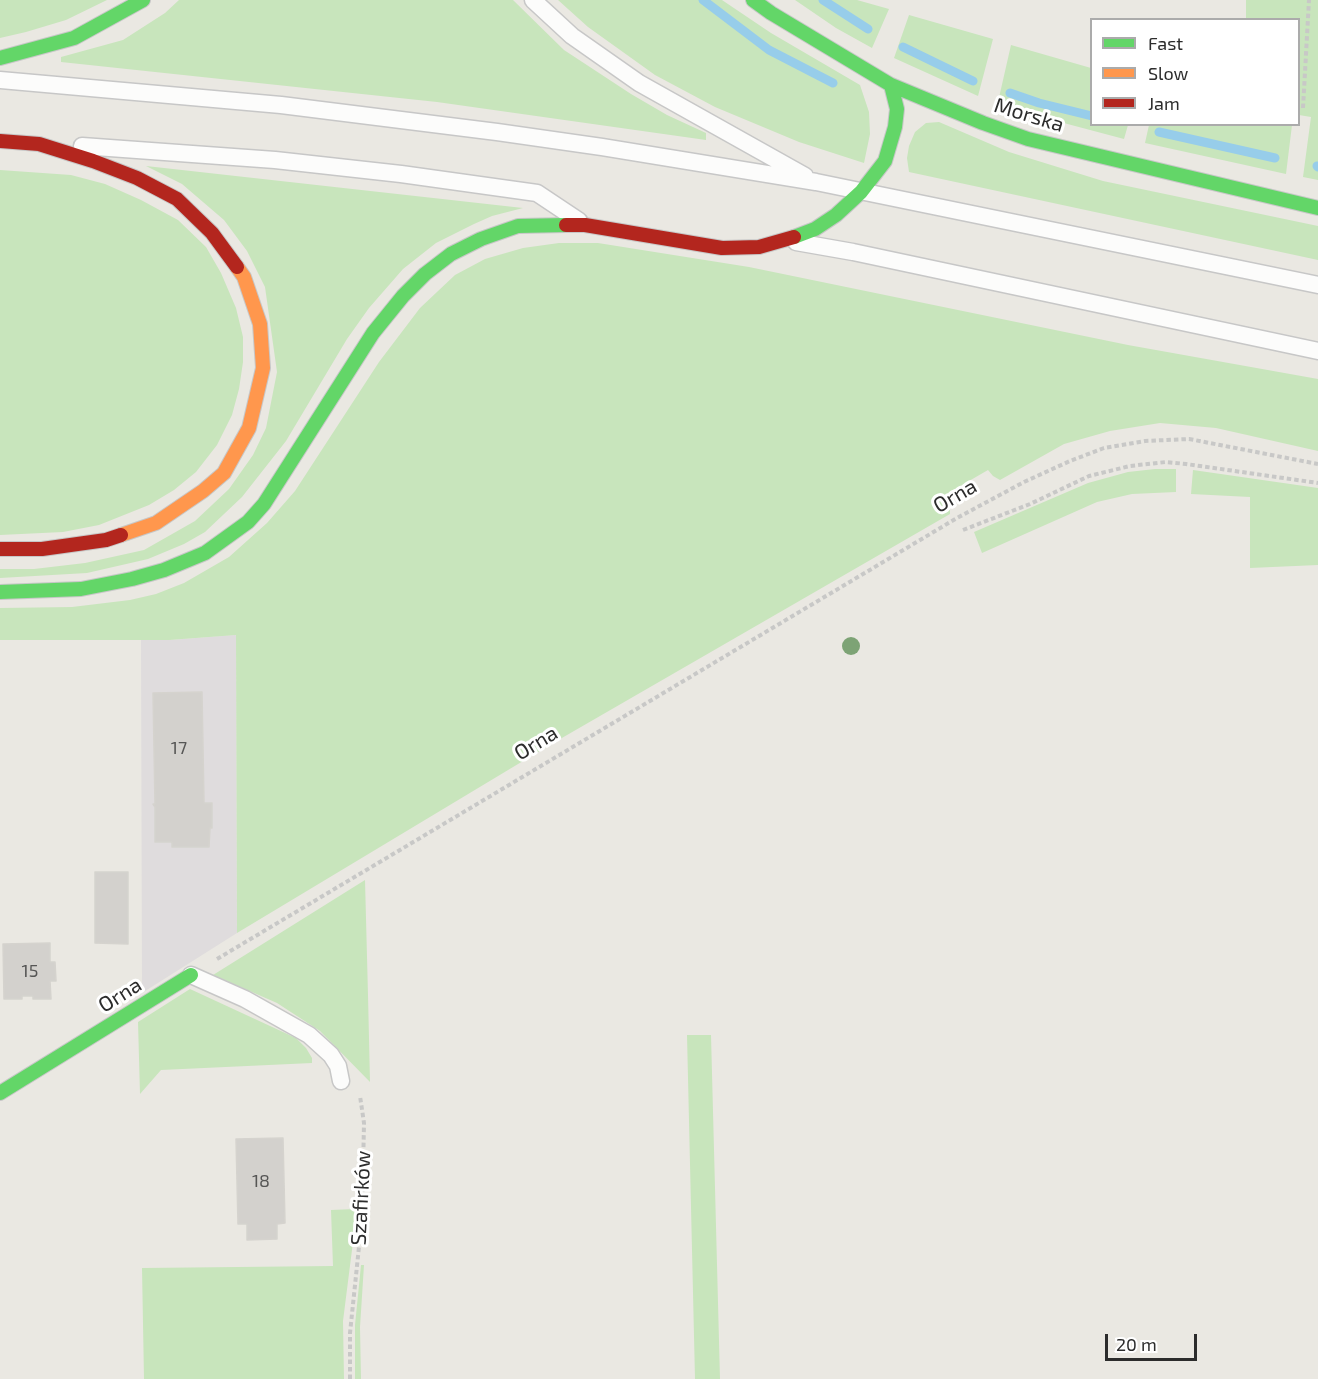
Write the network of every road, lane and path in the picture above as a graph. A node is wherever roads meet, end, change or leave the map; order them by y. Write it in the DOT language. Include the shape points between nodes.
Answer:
graph roads {
  1 [pos="143,0"];
  2 [pos="533,0"];
  3 [pos="753,0"];
  4 [pos="1310,0"];
  5 [pos="0,58"];
  6 [pos="0,80"];
  7 [pos="891,85"];
  8 [pos="1304,108"];
  9 [pos="0,141"];
  10 [pos="39,144"];
  11 [pos="816,182"];
  12 [pos="861,192"];
  13 [pos="1318,208"];
  14 [pos="585,225"];
  15 [pos="786,240"];
  16 [pos="1318,285"];
  17 [pos="1318,351"];
  18 [pos="1318,464"];
  19 [pos="1318,483"];
  20 [pos="963,530"];
  21 [pos="0,549"];
  22 [pos="0,592"];
  23 [pos="191,975"];
  24 [pos="342,1081"];
  25 [pos="0,1093"];
  26 [pos="350,1379"];
  1 -- 5 [label="main road" via="74,38"];
  2 -- 11 [label="lane" via="572,36 639,83"];
  3 -- 7 [label="main road, Morska"];
  4 -- 8 [label="path"];
  6 -- 11 [label="lane" via="281,105 497,132"];
  7 -- 12 [label="main road" via="897,109 895,127 885,161"];
  7 -- 13 [label="main road, Morska" via="1028,139"];
  9 -- 10 [label="main road"];
  10 -- 14 [label="lane" via="275,160 537,193"];
  10 -- 21 [label="main road" via="137,178 177,199 213,233 244,277 260,324 263,368 249,428 224,472 203,491 156,522 106,540 42,549"];
  11 -- 12 [label="lane"];
  12 -- 15 [label="main road" via="815,230"];
  12 -- 16 [label="lane"];
  14 -- 15 [label="main road" via="722,248 759,247"];
  14 -- 22 [label="main road" via="518,226 451,254 425,274 373,333 264,504 248,522 205,553 153,573 81,590"];
  15 -- 17 [label="lane"];
  18 -- 23 [label="path, Orna" via="1189,439 1104,448 1070,460 957,518"];
  19 -- 20 [label="path" via="1166,462 1130,466 1089,476"];
  23 -- 24 [label="lane" via="245,999 313,1038 331,1054"];
  23 -- 25 [label="main road, Orna"];
  24 -- 26 [label="path, Szafirków" via="357,1088 364,1123 362,1218 350,1333"];
}
